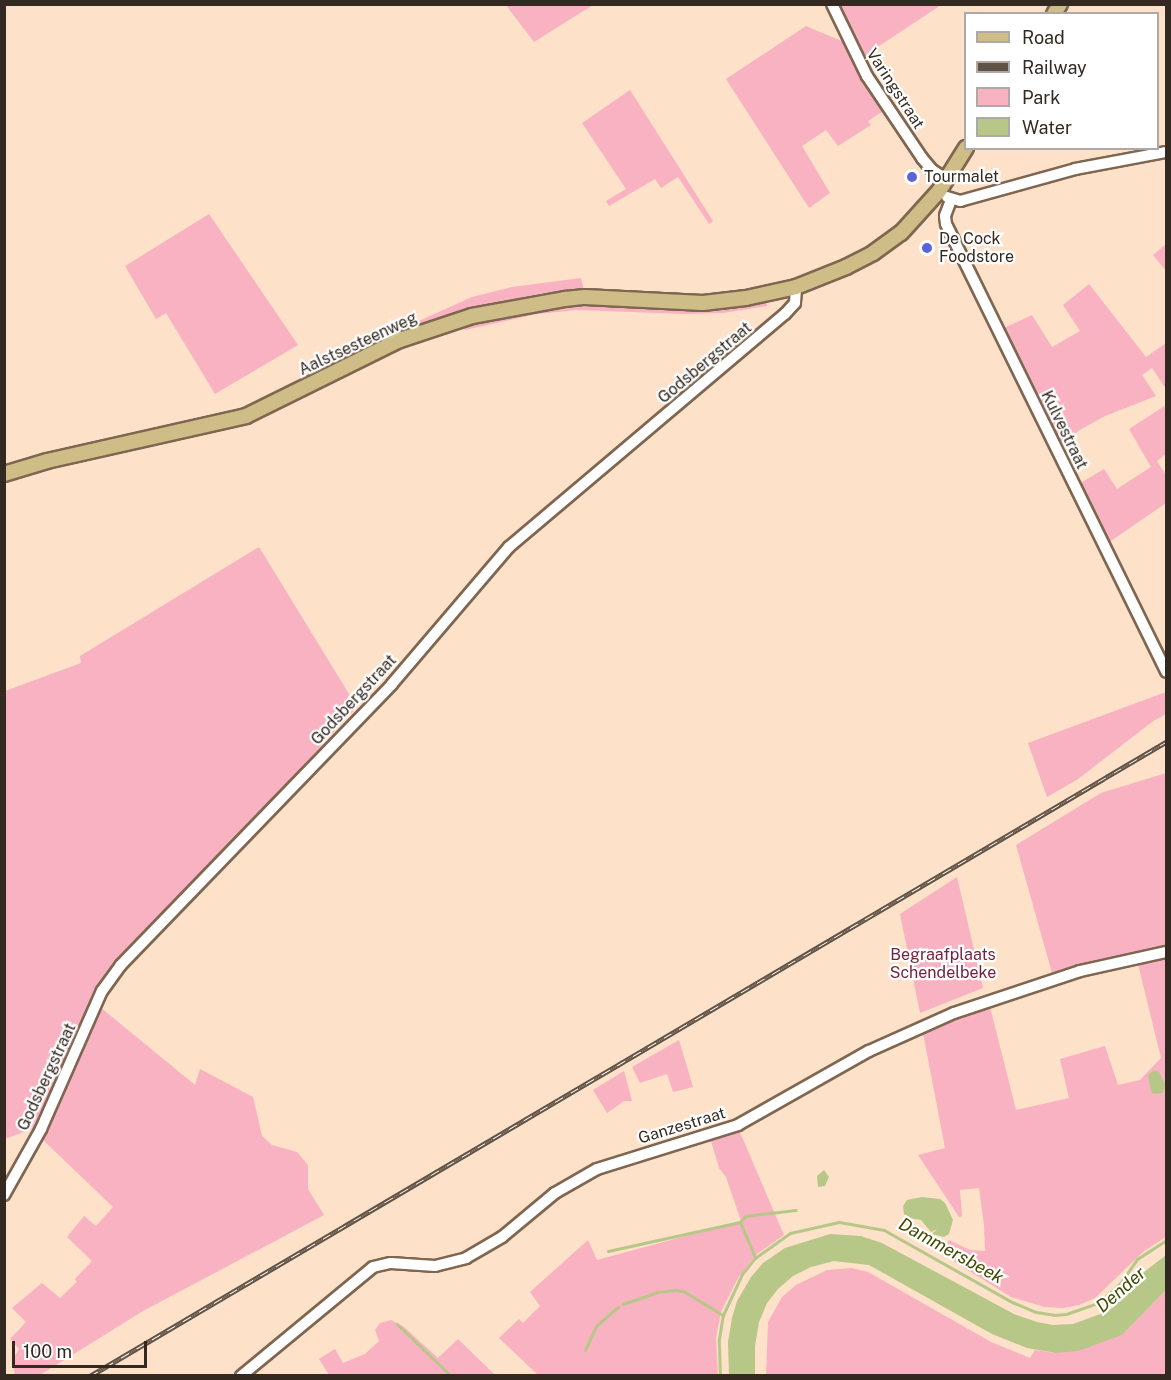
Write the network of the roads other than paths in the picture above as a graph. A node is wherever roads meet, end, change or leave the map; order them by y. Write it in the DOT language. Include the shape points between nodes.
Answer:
graph roads {
  1 [pos="832,4"];
  2 [pos="965,150"];
  3 [pos="1167,152"];
  4 [pos="943,185"];
  5 [pos="951,200"];
  6 [pos="790,289"];
  7 [pos="4,474"];
  8 [pos="1167,672"];
  9 [pos="1167,952"];
  10 [pos="4,1194"];
  11 [pos="241,1376"];
  1 -- 4 [label="street, Varingstraat" via="867,76"];
  2 -- 4 [label="main road, Aalstsesteenweg"];
  3 -- 5 [label="street" via="1075,169 960,201"];
  4 -- 5 [label="street, Varingstraat"];
  4 -- 6 [label="main road, Aalstsesteenweg" via="901,233 873,253"];
  5 -- 8 [label="street, Kulvestraat" via="946,224"];
  6 -- 7 [label="main road, Aalstsesteenweg" via="703,303 565,298 482,314 400,340 246,416"];
  6 -- 10 [label="street, Godsbergstraat" via="785,314 509,547 392,684 121,965 102,991 41,1129"];
  9 -- 11 [label="street, Ganzestraat" via="1080,970 954,1013 869,1051 738,1125 597,1169 555,1193 502,1237 466,1258 435,1266 391,1263 373,1267"];
}
